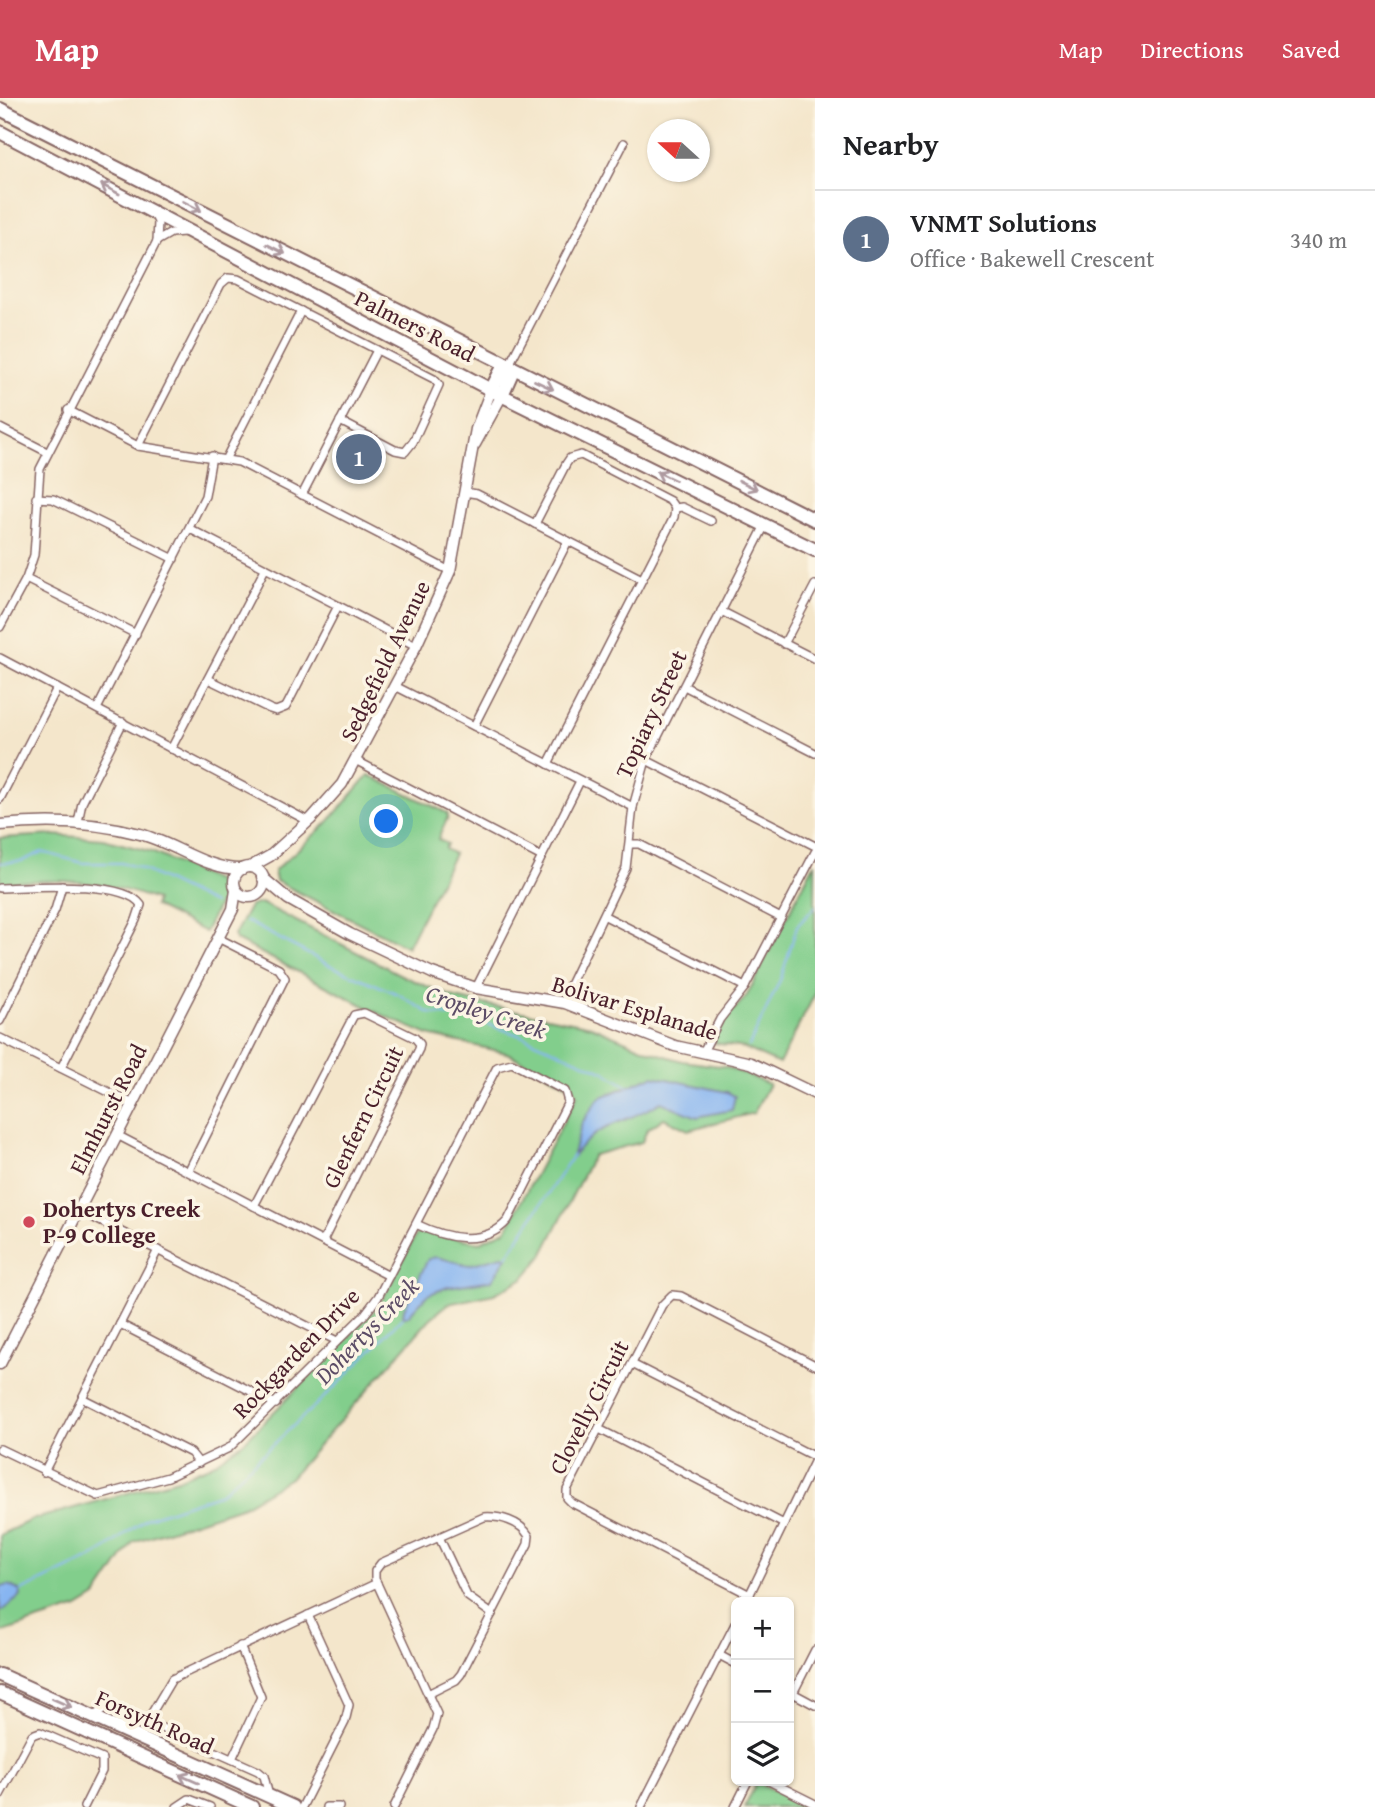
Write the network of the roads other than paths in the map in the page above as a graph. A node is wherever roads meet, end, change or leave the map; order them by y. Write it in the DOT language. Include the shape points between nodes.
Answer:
graph roads {
  1 [pos="0,110"];
  2 [pos="0,132"];
  3 [pos="0,141"];
  4 [pos="624,142"];
  5 [pos="27,145"];
  6 [pos="148,209"];
  7 [pos="188,232"];
  8 [pos="157,242"];
  9 [pos="301,311"];
  10 [pos="377,350"];
  11 [pos="508,367"];
  12 [pos="497,392"];
  13 [pos="68,410"];
  14 [pos="340,421"];
  15 [pos="0,428"];
  16 [pos="138,446"];
  17 [pos="47,452"];
  18 [pos="212,456"];
  19 [pos="226,458"];
  20 [pos="464,492"];
  21 [pos="302,495"];
  22 [pos="36,498"];
  23 [pos="675,508"];
  24 [pos="815,520"];
  25 [pos="711,521"];
  26 [pos="535,524"];
  27 [pos="765,525"];
  28 [pos="190,529"];
  29 [pos="568,541"];
  30 [pos="815,550"];
  31 [pos="174,559"];
  32 [pos="265,569"];
  33 [pos="450,571"];
  34 [pos="26,579"];
  35 [pos="642,579"];
  36 [pos="815,585"];
  37 [pos="338,606"];
  38 [pos="721,611"];
  39 [pos="0,627"];
  40 [pos="136,634"];
  41 [pos="784,643"];
  42 [pos="416,646"];
  43 [pos="0,658"];
  44 [pos="815,659"];
  45 [pos="208,678"];
  46 [pos="684,686"];
  47 [pos="395,687"];
  48 [pos="57,688"];
  49 [pos="97,709"];
  50 [pos="123,722"];
  51 [pos="474,726"];
  52 [pos="171,749"];
  53 [pos="815,752"];
  54 [pos="646,760"];
  55 [pos="357,761"];
  56 [pos="548,764"];
  57 [pos="580,781"];
  58 [pos="0,799"];
  59 [pos="633,807"];
  60 [pos="308,821"];
  61 [pos="78,822"];
  62 [pos="0,825"];
  63 [pos="629,844"];
  64 [pos="815,846"];
  65 [pos="815,852"];
  66 [pos="270,856"];
  67 [pos="540,856"];
  68 [pos="220,867"];
  69 [pos="246,868"];
  70 [pos="262,876"];
  71 [pos="62,886"];
  72 [pos="235,887"];
  73 [pos="0,888"];
  74 [pos="251,896"];
  75 [pos="288,899"];
  76 [pos="233,909"];
  77 [pos="605,916"];
  78 [pos="781,918"];
  79 [pos="218,937"];
  80 [pos="745,987"];
  81 [pos="476,988"];
  82 [pos="565,1003"];
  83 [pos="0,1021"];
  84 [pos="0,1038"];
  85 [pos="704,1052"];
  86 [pos="61,1068"];
  87 [pos="815,1094"];
  88 [pos="133,1104"];
  89 [pos="117,1135"];
  90 [pos="189,1170"];
  91 [pos="254,1206"];
  92 [pos="78,1210"];
  93 [pos="416,1224"];
  94 [pos="323,1241"];
  95 [pos="158,1250"];
  96 [pos="389,1276"];
  97 [pos="120,1324"];
  98 [pos="337,1341"];
  99 [pos="0,1364"];
  100 [pos="632,1364"];
  101 [pos="815,1365"];
  102 [pos="82,1398"];
  103 [pos="276,1404"];
  104 [pos="599,1429"];
  105 [pos="0,1449"];
  106 [pos="815,1459"];
  107 [pos="199,1463"];
  108 [pos="44,1472"];
  109 [pos="784,1524"];
  110 [pos="439,1537"];
  111 [pos="377,1583"];
  112 [pos="744,1597"];
  113 [pos="749,1597"];
  114 [pos="492,1614"];
  115 [pos="308,1615"];
  116 [pos="731,1632"];
  117 [pos="240,1646"];
  118 [pos="815,1650"];
  119 [pos="719,1656"];
  120 [pos="731,1662"];
  121 [pos="0,1675"];
  122 [pos="794,1688"];
  123 [pos="0,1693"];
  124 [pos="428,1693"];
  125 [pos="794,1696"];
  126 [pos="815,1704"];
  127 [pos="93,1717"];
  128 [pos="147,1721"];
  129 [pos="232,1759"];
  130 [pos="746,1786"];
  131 [pos="779,1786"];
  132 [pos="0,1795"];
  133 [pos="269,1796"];
  134 [pos="815,1804"];
  135 [pos="84,1807"];
  136 [pos="177,1807"];
  137 [pos="210,1807"];
  138 [pos="251,1807"];
  139 [pos="293,1807"];
  140 [pos="302,1807"];
  141 [pos="326,1807"];
  142 [pos="339,1807"];
  143 [pos="394,1807"];
  144 [pos="641,1807"];
  145 [pos="735,1807"];
  1 -- 11 [label="highway, Palmers Road, one-way"];
  2 -- 5 [label="highway, Palmers Road"];
  3 -- 5 [label="highway"];
  4 -- 11 [label="street"];
  6 -- 5 [label="highway, Palmers Road, one-way"];
  6 -- 7 [label="highway, Palmers Road"];
  6 -- 8 [label="street" via="158,222"];
  7 -- 8 [label="street" via="171,233"];
  7 -- 12 [label="highway, Palmers Road"];
  8 -- 13 [label="street"];
  9 -- 10 [label="street"];
  9 -- 16 [label="street" via="228,278"];
  9 -- 19 [label="street"];
  10 -- 14 [label="street"];
  10 -- 14 [label="street" via="439,385 410,449 395,450"];
  11 -- 12 [label="highway"];
  11 -- 24 [label="highway, Palmers Road, one-way"];
  12 -- 20 [label="street, Sedgefield Avenue" via="476,429"];
  27 -- 12 [label="highway, Palmers Road, one-way"];
  13 -- 16 [label="street"];
  13 -- 17 [label="street"];
  14 -- 21 [label="street"];
  15 -- 17 [label="street"];
  16 -- 18 [label="street"];
  17 -- 22 [label="street"];
  18 -- 19 [label="street"];
  18 -- 28 [label="street" via="208,490"];
  19 -- 21 [label="street"];
  20 -- 26 [label="street" via="477,494"];
  20 -- 33 [label="street, Sedgefield Avenue"];
  21 -- 33 [label="street"];
  22 -- 31 [label="street" via="53,499"];
  22 -- 34 [label="street" via="35,546"];
  23 -- 25 [label="street"];
  23 -- 26 [label="street" via="670,501 581,455 570,458"];
  23 -- 35 [label="street"];
  26 -- 29 [label="street"];
  27 -- 30 [label="highway, Palmers Road"];
  27 -- 38 [label="street, Topiary Street"];
  28 -- 31 [label="street"];
  28 -- 32 [label="street"];
  29 -- 35 [label="street"];
  29 -- 51 [label="street"];
  31 -- 40 [label="street"];
  32 -- 37 [label="street"];
  32 -- 45 [label="street"];
  33 -- 42 [label="street, Sedgefield Avenue"];
  34 -- 39 [label="street"];
  34 -- 40 [label="street"];
  35 -- 56 [label="street"];
  36 -- 41 [label="street"];
  37 -- 42 [label="street"];
  37 -- 45 [label="street" via="286,707 270,709"];
  38 -- 41 [label="street"];
  38 -- 46 [label="street, Topiary Street"];
  40 -- 49 [label="street"];
  41 -- 44 [label="street"];
  42 -- 47 [label="street, Sedgefield Avenue"];
  43 -- 48 [label="street"];
  45 -- 52 [label="street"];
  46 -- 53 [label="street"];
  46 -- 54 [label="street, Topiary Street"];
  47 -- 51 [label="street"];
  47 -- 55 [label="street, Sedgefield Avenue"];
  48 -- 49 [label="street"];
  48 -- 58 [label="street"];
  49 -- 50 [label="street"];
  50 -- 52 [label="street"];
  50 -- 61 [label="street" via="82,803"];
  51 -- 56 [label="street"];
  52 -- 60 [label="street"];
  54 -- 59 [label="street, Topiary Street"];
  54 -- 64 [label="street"];
  55 -- 60 [label="street, Sedgefield Avenue"];
  55 -- 67 [label="street"];
  56 -- 57 [label="street"];
  57 -- 59 [label="street"];
  57 -- 67 [label="street"];
  59 -- 63 [label="street, Topiary Street"];
  60 -- 66 [label="street, Sedgefield Avenue"];
  61 -- 62 [label="street"];
  61 -- 68 [label="street" via="139,834"];
  63 -- 77 [label="street, Topiary Street" via="626,868"];
  63 -- 78 [label="street" via="639,844"];
  65 -- 78 [label="street"];
  66 -- 69 [label="street, Sedgefield Avenue"];
  66 -- 70 [label="street, Sedgefield Avenue"];
  67 -- 81 [label="street"];
  68 -- 69 [label="street"];
  68 -- 72 [label="street"];
  69 -- 70 [label="street"];
  69 -- 72 [label="street" via="235,877"];
  70 -- 74 [label="street" via="262,888"];
  70 -- 75 [label="street, Bolivar Esplanade"];
  71 -- 73 [label="street"];
  71 -- 83 [label="street" via="55,910"];
  71 -- 86 [label="street" via="120,894 138,901 141,907"];
  72 -- 74 [label="street"];
  72 -- 76 [label="street, Elmhurst Road"];
  74 -- 75 [label="street, Bolivar Esplanade"];
  74 -- 76 [label="street, Elmhurst Road"];
  75 -- 81 [label="street, Bolivar Esplanade" via="389,954"];
  76 -- 79 [label="street, Elmhurst Road"];
  77 -- 80 [label="street"];
  77 -- 82 [label="street, Topiary Street"];
  78 -- 80 [label="street"];
  79 -- 88 [label="street, Elmhurst Road"];
  79 -- 90 [label="street" via="279,969 285,978"];
  80 -- 85 [label="street" via="714,1028"];
  81 -- 82 [label="street, Bolivar Esplanade"];
  82 -- 85 [label="street, Bolivar Esplanade" via="675,1046"];
  84 -- 86 [label="street"];
  85 -- 87 [label="street, Bolivar Esplanade" via="751,1063"];
  86 -- 88 [label="street"];
  88 -- 89 [label="street, Elmhurst Road"];
  89 -- 90 [label="street"];
  89 -- 92 [label="street, Elmhurst Road"];
  90 -- 91 [label="street"];
  91 -- 94 [label="street"];
  91 -- 94 [label="street, Glenfern Circuit" via="354,1015 364,1013 415,1038 419,1049"];
  92 -- 95 [label="street"];
  92 -- 99 [label="street, Elmhurst Road"];
  93 -- 93 [label="street, Rockgarden Drive" via="461,1237 482,1238 498,1231 508,1220 569,1097 562,1089 512,1063 495,1070"];
  93 -- 96 [label="street, Rockgarden Drive"];
  94 -- 96 [label="street"];
  95 -- 97 [label="street"];
  95 -- 98 [label="street"];
  96 -- 98 [label="street, Rockgarden Drive" via="372,1306"];
  97 -- 102 [label="street"];
  97 -- 103 [label="street"];
  98 -- 103 [label="street, Rockgarden Drive"];
  100 -- 101 [label="street, Clovelly Circuit" via="665,1300 676,1294"];
  100 -- 104 [label="street, Clovelly Circuit"];
  100 -- 106 [label="street"];
  102 -- 107 [label="street" via="191,1453"];
  102 -- 108 [label="street"];
  103 -- 107 [label="street, Rockgarden Drive" via="229,1448"];
  104 -- 109 [label="street"];
  104 -- 112 [label="street, Clovelly Circuit" via="568,1490 569,1501"];
  105 -- 108 [label="street, Rockgarden Drive"];
  106 -- 109 [label="street"];
  107 -- 108 [label="street, Rockgarden Drive" via="168,1477 98,1496"];
  109 -- 113 [label="street"];
  110 -- 111 [label="street" via="381,1563 375,1571"];
  110 -- 114 [label="street" via="467,1596"];
  110 -- 114 [label="street" via="492,1516 529,1535"];
  111 -- 115 [label="street"];
  111 -- 124 [label="street"];
  114 -- 124 [label="street" via="456,1680"];
  115 -- 117 [label="street"];
  115 -- 140 [label="street" via="349,1705"];
  116 -- 119 [label="street"];
  117 -- 128 [label="street" via="172,1679"];
  117 -- 129 [label="street" via="261,1697"];
  118 -- 122 [label="street"];
  119 -- 120 [label="street"];
  119 -- 144 [label="street"];
  121 -- 127 [label="highway, Forsyth Road, one-way"];
  138 -- 123 [label="highway, Forsyth Road, one-way"];
  124 -- 143 [label="street" via="437,1714 433,1729"];
  125 -- 126 [label="street"];
  127 -- 128 [label="street" via="113,1706"];
  127 -- 133 [label="highway, Forsyth Road"];
  128 -- 129 [label="street"];
  129 -- 133 [label="street" via="261,1773"];
  130 -- 145 [label="street"];
  131 -- 134 [label="street"];
  132 -- 135 [label="street" via="32,1735 40,1732 102,1759 102,1771"];
  133 -- 139 [label="highway, Forsyth Road"];
  136 -- 137 [label="street" via="189,1799"];
  141 -- 142 [label="street"];
}
